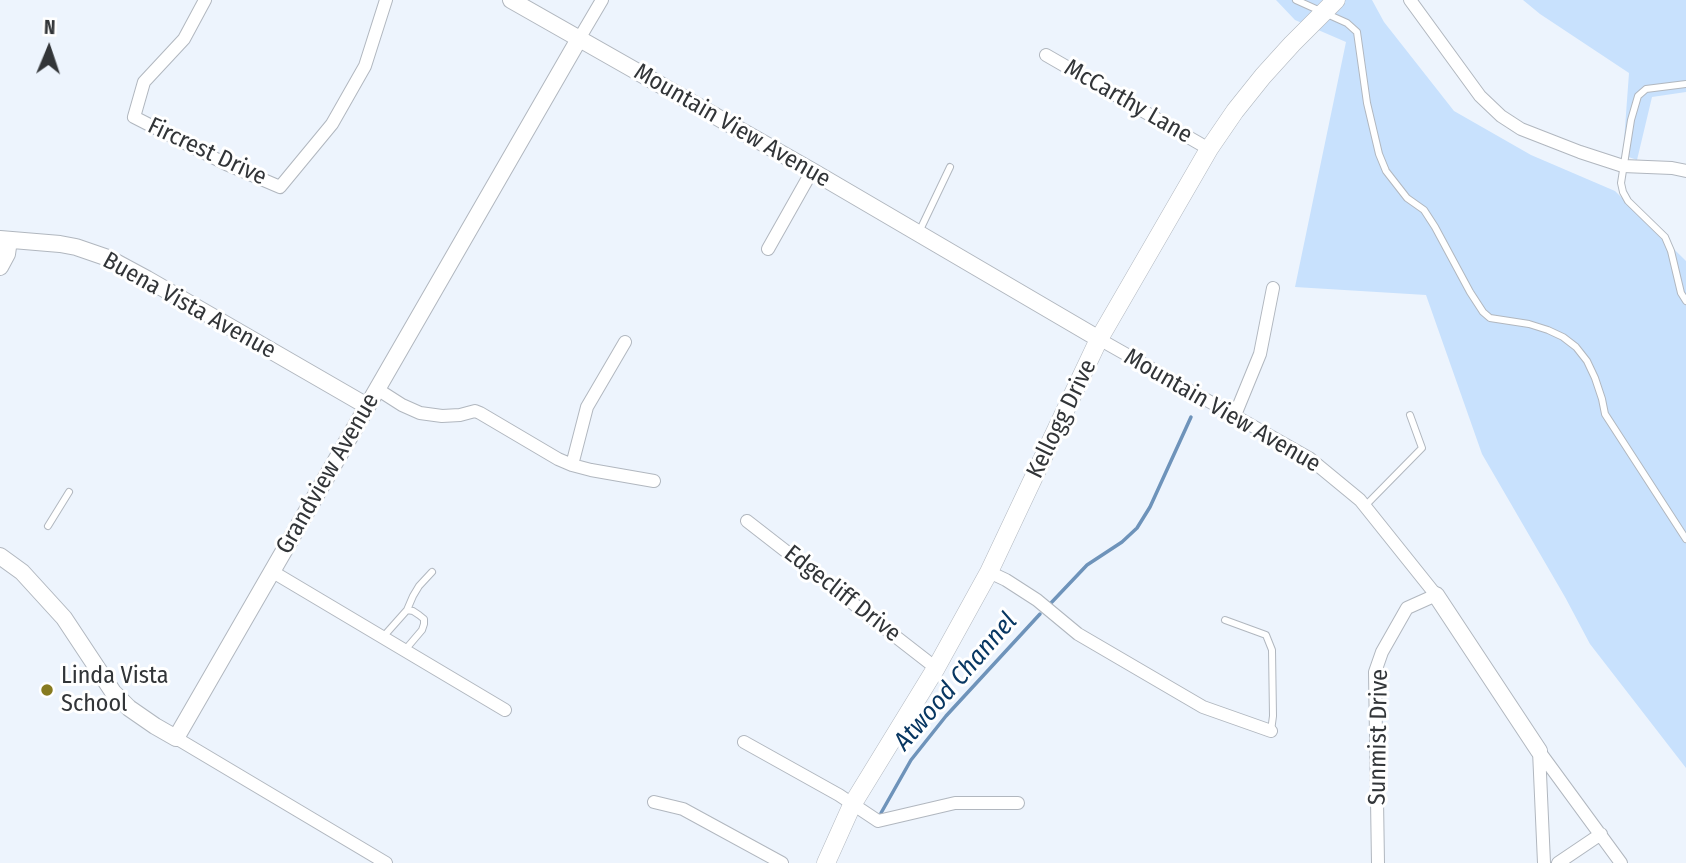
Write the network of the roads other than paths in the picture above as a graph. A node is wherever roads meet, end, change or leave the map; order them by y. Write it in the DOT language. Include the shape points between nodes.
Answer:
graph roads {
  1 [pos="205,0"];
  2 [pos="386,0"];
  3 [pos="511,0"];
  4 [pos="602,0"];
  5 [pos="1296,0"];
  6 [pos="1410,0"];
  7 [pos="1330,6"];
  8 [pos="579,39"];
  9 [pos="1046,55"];
  10 [pos="1686,84"];
  11 [pos="1209,149"];
  12 [pos="1623,166"];
  13 [pos="950,167"];
  14 [pos="813,171"];
  15 [pos="1686,171"];
  16 [pos="918,233"];
  17 [pos="5,240"];
  18 [pos="768,249"];
  19 [pos="0,267"];
  20 [pos="1273,288"];
  21 [pos="1686,301"];
  22 [pos="1099,339"];
  23 [pos="625,342"];
  24 [pos="377,389"];
  25 [pos="367,406"];
  26 [pos="1235,415"];
  27 [pos="1410,415"];
  28 [pos="572,465"];
  29 [pos="654,481"];
  30 [pos="69,492"];
  31 [pos="1364,506"];
  32 [pos="747,521"];
  33 [pos="48,526"];
  34 [pos="1686,539"];
  35 [pos="0,556"];
  36 [pos="273,572"];
  37 [pos="432,572"];
  38 [pos="989,572"];
  39 [pos="1436,595"];
  40 [pos="407,610"];
  41 [pos="1226,620"];
  42 [pos="382,638"];
  43 [pos="404,651"];
  44 [pos="936,668"];
  45 [pos="505,710"];
  46 [pos="1271,731"];
  47 [pos="176,738"];
  48 [pos="744,742"];
  49 [pos="1539,751"];
  50 [pos="654,802"];
  51 [pos="1018,803"];
  52 [pos="852,805"];
  53 [pos="1601,834"];
  54 [pos="386,863"];
  55 [pos="782,863"];
  56 [pos="826,863"];
  57 [pos="1378,863"];
  58 [pos="1544,863"];
  59 [pos="1558,863"];
  60 [pos="1621,863"];
  1 -- 2 [label="street, Fircrest Drive" via="184,39 144,82 134,117 280,187 332,124 365,66"];
  3 -- 8 [label="street, Mountain View Avenue"];
  4 -- 8 [label="street, Grandview Avenue"];
  5 -- 7 [label="lane"];
  6 -- 12 [label="street" via="1480,96 1501,116 1521,129"];
  7 -- 11 [label="main road, Kellogg Drive" via="1263,76"];
  7 -- 34 [label="lane" via="1357,32 1365,90 1386,171 1424,210 1483,312 1490,318 1548,330 1563,337 1587,360 1605,414"];
  8 -- 14 [label="street, Mountain View Avenue"];
  8 -- 24 [label="street, Grandview Avenue"];
  9 -- 11 [label="street, McCarthy Lane"];
  10 -- 12 [label="lane" via="1646,89 1638,96"];
  11 -- 22 [label="main road, Kellogg Drive"];
  12 -- 15 [label="street"];
  12 -- 21 [label="lane" via="1623,192 1665,237"];
  13 -- 16 [label="lane"];
  14 -- 16 [label="street, Mountain View Avenue"];
  14 -- 18 [label="street"];
  16 -- 22 [label="street, Mountain View Avenue"];
  17 -- 19 [label="street" via="7,254"];
  17 -- 25 [label="street, Buena Vista Avenue" via="68,246 108,258"];
  20 -- 26 [label="street" via="1259,354"];
  22 -- 26 [label="street, Mountain View Avenue"];
  22 -- 38 [label="main road, Kellogg Drive"];
  23 -- 28 [label="street" via="587,407"];
  24 -- 25 [label="street, Grandview Avenue"];
  24 -- 28 [label="street" via="420,413 442,416 475,411"];
  25 -- 36 [label="street, Grandview Avenue"];
  26 -- 31 [label="street, Mountain View Avenue" via="1309,458"];
  27 -- 31 [label="lane" via="1422,448"];
  28 -- 29 [label="street"];
  30 -- 33 [label="lane"];
  31 -- 39 [label="street, Mountain View Avenue"];
  32 -- 44 [label="street, Edgecliff Drive"];
  35 -- 47 [label="street" via="22,572 64,618 113,692"];
  36 -- 42 [label="street"];
  36 -- 47 [label="street, Grandview Avenue"];
  37 -- 40 [label="lane"];
  38 -- 44 [label="main road, Kellogg Drive"];
  38 -- 46 [label="street" via="1037,600 1078,634 1203,707"];
  39 -- 49 [label="street, Mountain View Avenue"];
  39 -- 57 [label="street, Sunmist Drive" via="1407,608 1375,672"];
  40 -- 42 [label="lane"];
  40 -- 43 [label="lane" via="425,624"];
  41 -- 46 [label="lane" via="1266,635 1272,650"];
  42 -- 43 [label="street"];
  43 -- 45 [label="street"];
  44 -- 52 [label="main road, Kellogg Drive"];
  47 -- 54 [label="street"];
  48 -- 52 [label="street"];
  49 -- 53 [label="street, Mountain View Avenue"];
  49 -- 58 [label="street"];
  50 -- 55 [label="street" via="683,809"];
  51 -- 52 [label="street" via="955,803 878,821"];
  52 -- 56 [label="main road, Kellogg Drive"];
  53 -- 59 [label="street"];
  53 -- 60 [label="street, Mountain View Avenue"];
}
